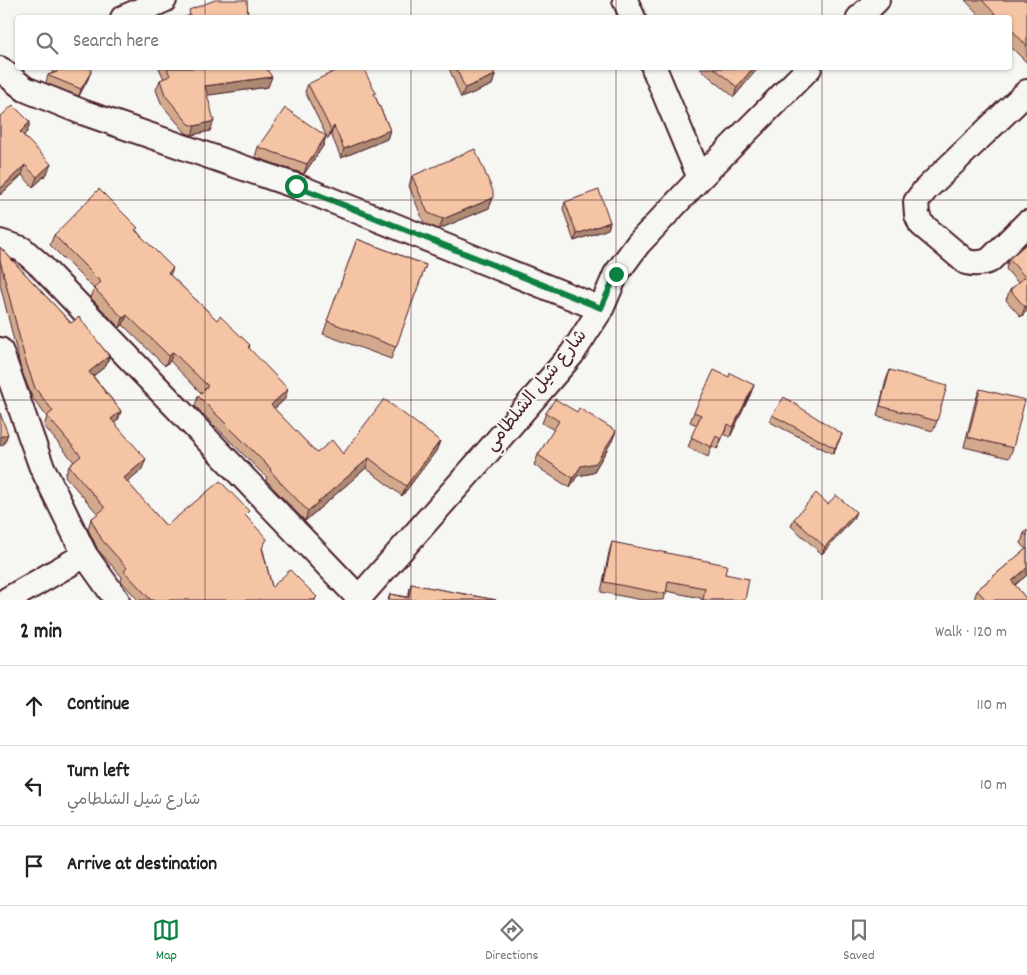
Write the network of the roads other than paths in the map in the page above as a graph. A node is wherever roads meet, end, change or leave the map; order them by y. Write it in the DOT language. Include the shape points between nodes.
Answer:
graph roads {
  1 [pos="164,0"];
  2 [pos="625,0"];
  3 [pos="877,0"];
  4 [pos="130,15"];
  5 [pos="632,15"];
  6 [pos="862,15"];
  7 [pos="15,63"];
  8 [pos="0,69"];
  9 [pos="655,70"];
  10 [pos="807,70"];
  11 [pos="1027,92"];
  12 [pos="700,178"];
  13 [pos="1027,223"];
  14 [pos="0,242"];
  15 [pos="601,308"];
  16 [pos="0,350"];
  17 [pos="85,555"];
  18 [pos="358,599"];
  19 [pos="7,600"];
  20 [pos="117,600"];
  1 -- 4 [label="street"];
  2 -- 5 [label="street"];
  3 -- 6 [label="street"];
  7 -- 8 [label="street"];
  8 -- 15 [label="street" via="25,88 82,112 296,186"];
  9 -- 12 [label="street"];
  10 -- 12 [label="street, شارع شيل الشلطامي"];
  11 -- 13 [label="street" via="916,202 921,224 966,262 975,264 990,260"];
  12 -- 15 [label="street, شارع شيل الشلطامي" via="638,244 616,274"];
  14 -- 18 [label="street" via="22,249 40,265"];
  15 -- 18 [label="street, شارع شيل الشلطامي" via="572,354"];
  16 -- 17 [label="street" via="41,465"];
  17 -- 19 [label="street"];
  17 -- 20 [label="street"];
}
